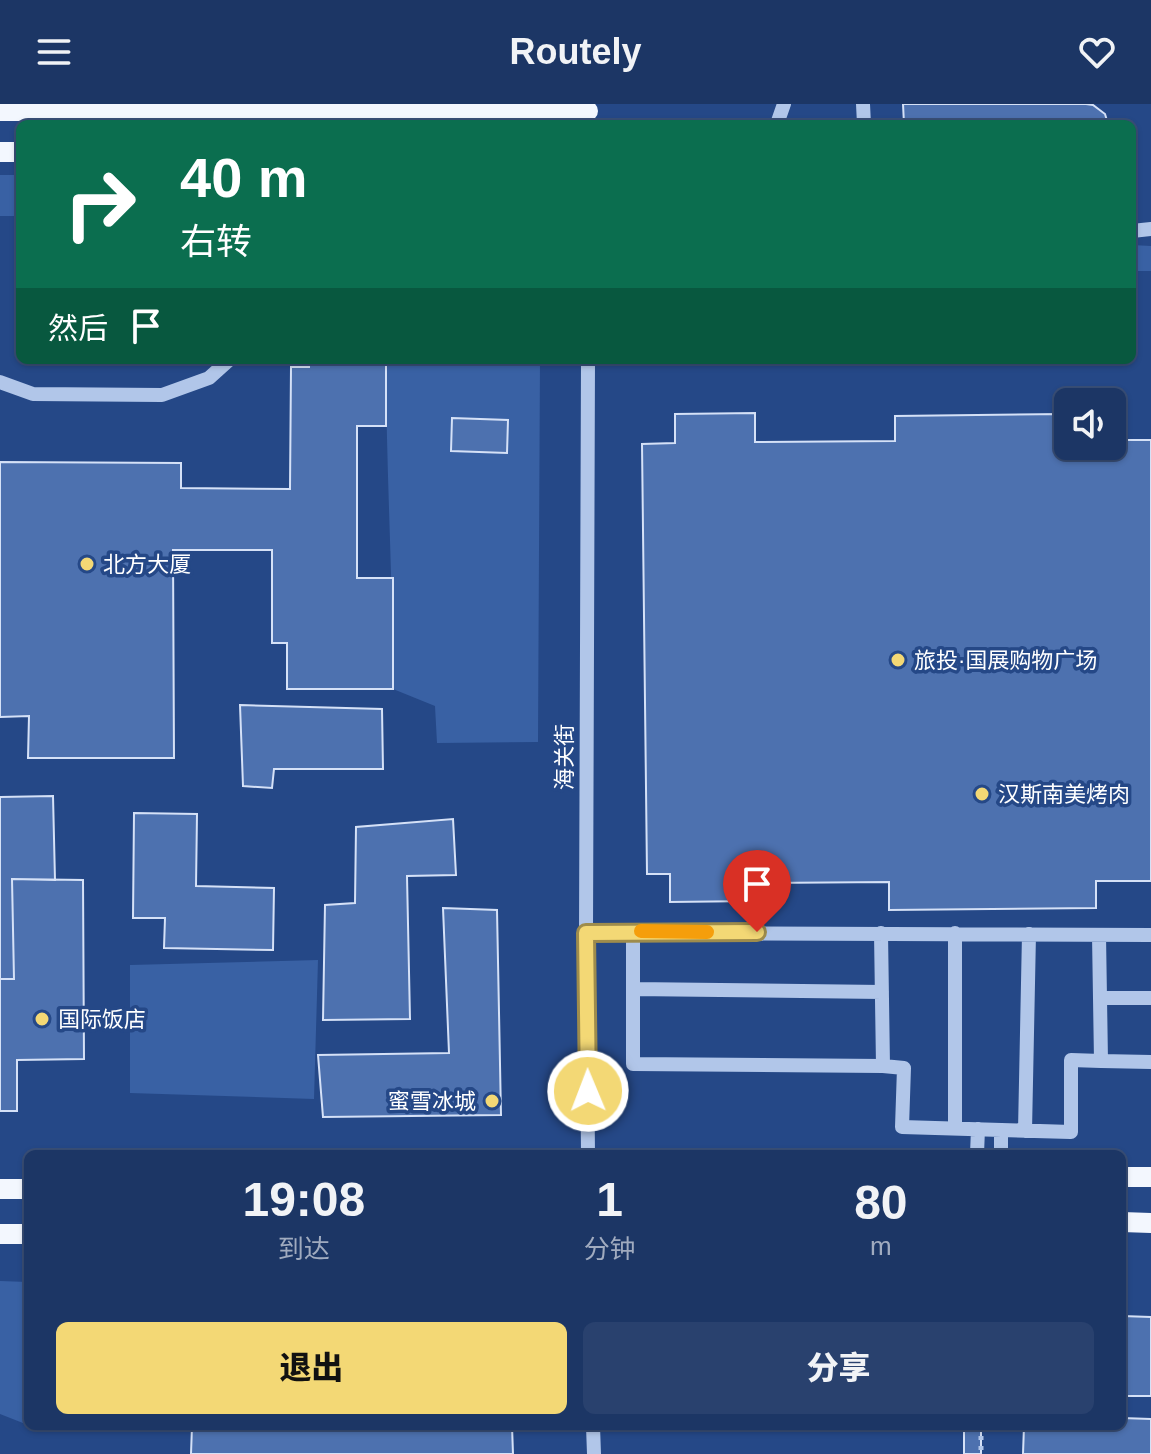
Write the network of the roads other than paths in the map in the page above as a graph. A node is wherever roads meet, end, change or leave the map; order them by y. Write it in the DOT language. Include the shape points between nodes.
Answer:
graph roads {
  1 [pos="0,111"];
  2 [pos="72,113"];
  3 [pos="588,113"];
  4 [pos="225,364"];
  5 [pos="588,364"];
  6 [pos="0,382"];
  7 [pos="633,931"];
  8 [pos="586,933"];
  9 [pos="881,933"];
  10 [pos="955,933"];
  11 [pos="1029,934"];
  12 [pos="1099,935"];
  13 [pos="1151,935"];
  14 [pos="633,989"];
  15 [pos="882,992"];
  16 [pos="1100,998"];
  17 [pos="1151,998"];
  18 [pos="1101,1061"];
  19 [pos="1151,1062"];
  20 [pos="883,1066"];
  21 [pos="955,1128"];
  22 [pos="978,1129"];
  23 [pos="1001,1130"];
  24 [pos="1025,1131"];
  25 [pos="588,1150"];
  26 [pos="977,1150"];
  27 [pos="1001,1150"];
  28 [pos="1126,1177"];
  29 [pos="1151,1177"];
  30 [pos="0,1189"];
  31 [pos="24,1189"];
  32 [pos="1126,1222"];
  33 [pos="1151,1223"];
  34 [pos="0,1234"];
  35 [pos="24,1234"];
  36 [pos="593,1430"];
  37 [pos="594,1454"];
  1 -- 2 [label="main road"];
  2 -- 3 [label="main road"];
  4 -- 6 [label="street" via="209,378 162,395 33,394"];
  5 -- 8 [label="street, 海关街"];
  7 -- 8 [label="street"];
  7 -- 9 [label="street"];
  7 -- 14 [label="street"];
  8 -- 25 [label="street, 海关街"];
  9 -- 10 [label="street"];
  9 -- 15 [label="street"];
  10 -- 11 [label="street"];
  10 -- 21 [label="street"];
  11 -- 12 [label="street"];
  11 -- 24 [label="street"];
  12 -- 13 [label="street"];
  12 -- 16 [label="street"];
  14 -- 15 [label="street"];
  14 -- 20 [label="street" via="633,1064"];
  15 -- 20 [label="street"];
  16 -- 17 [label="street"];
  16 -- 18 [label="street"];
  18 -- 19 [label="street"];
  18 -- 24 [label="street" via="1071,1060 1071,1132"];
  20 -- 21 [label="street" via="904,1068 902,1127"];
  21 -- 22 [label="street"];
  22 -- 23 [label="street"];
  22 -- 26 [label="street"];
  23 -- 24 [label="street"];
  23 -- 27 [label="street"];
  28 -- 29 [label="main road"];
  30 -- 31 [label="main road"];
  32 -- 33 [label="main road"];
  34 -- 35 [label="main road"];
  36 -- 37 [label="street"];
}
